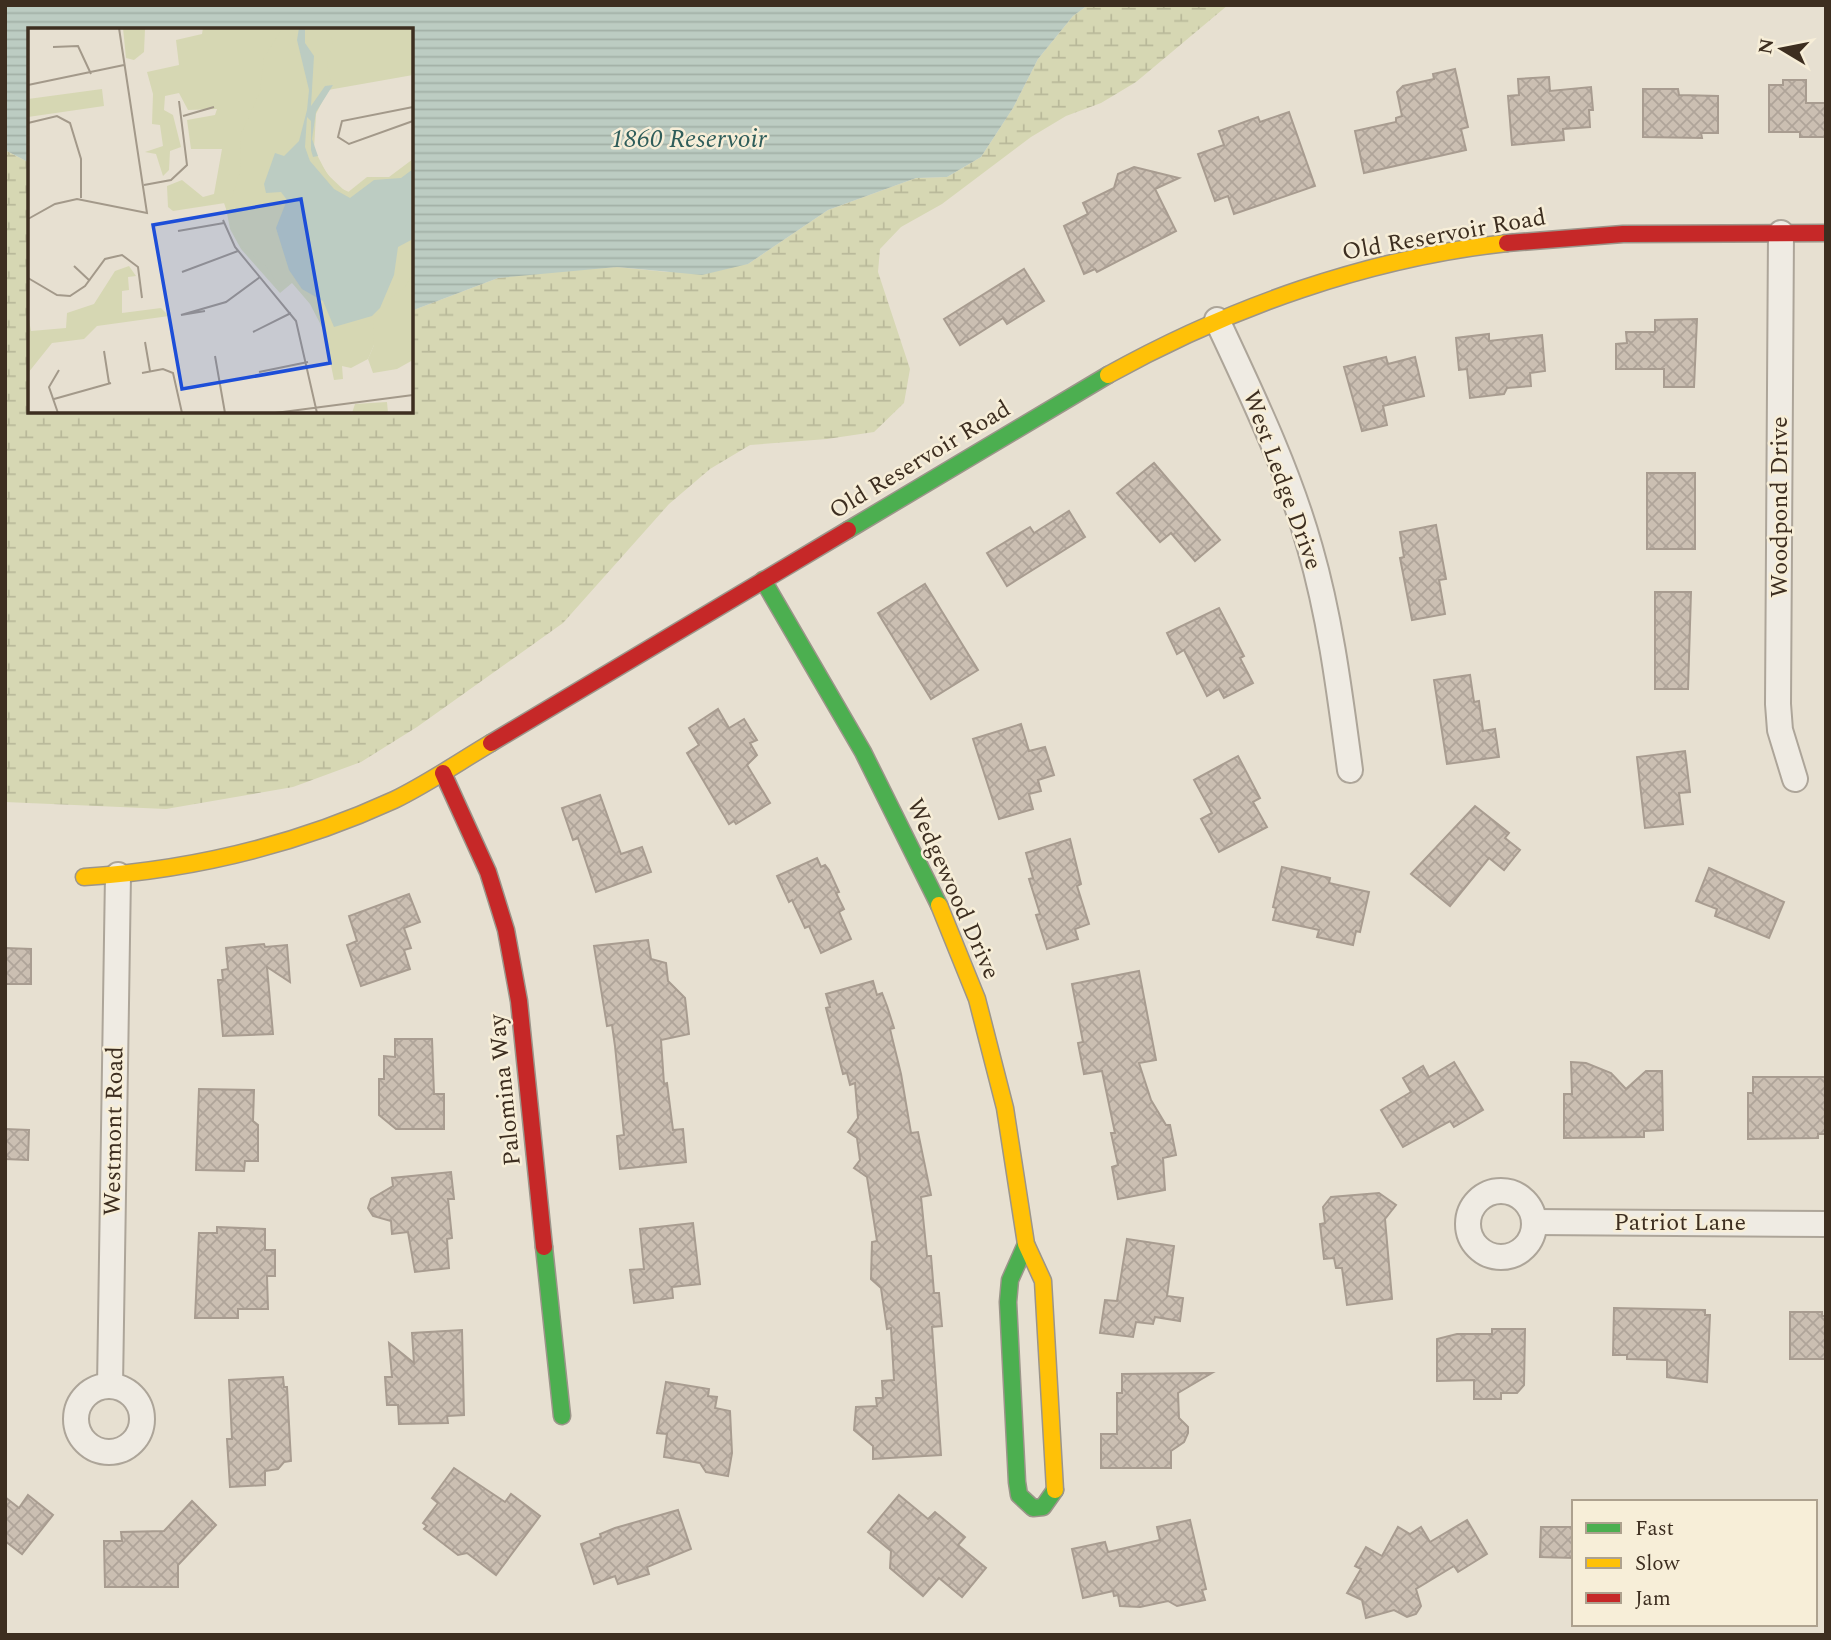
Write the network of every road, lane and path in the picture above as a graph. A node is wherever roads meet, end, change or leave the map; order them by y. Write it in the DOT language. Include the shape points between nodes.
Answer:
graph roads {
  1 [pos="1781,233"];
  2 [pos="1826,233"];
  3 [pos="1217,320"];
  4 [pos="763,580"];
  5 [pos="1350,770"];
  6 [pos="443,773"];
  7 [pos="1794,779"];
  8 [pos="118,876"];
  9 [pos="85,877"];
  10 [pos="1534,1223"];
  11 [pos="1826,1224"];
  12 [pos="1026,1244"];
  13 [pos="110,1386"];
  14 [pos="562,1416"];
  1 -- 2 [label="street, Old Reservoir Road"];
  1 -- 3 [label="street, Old Reservoir Road" via="1610,234 1493,246 1324,281"];
  1 -- 7 [label="street, Woodpond Drive" via="1778,704"];
  3 -- 4 [label="street, Old Reservoir Road" via="1111,373"];
  3 -- 5 [label="street, West Ledge Drive" via="1263,418 1310,548 1327,619"];
  4 -- 6 [label="street, Old Reservoir Road"];
  4 -- 12 [label="street, Wedgewood Drive" via="884,792 958,947 994,1061"];
  6 -- 8 [label="street, Old Reservoir Road" via="396,799 292,841 237,856"];
  6 -- 14 [label="street, Palomina Way" via="501,909 519,1001"];
  8 -- 9 [label="street, Old Reservoir Road"];
  8 -- 13 [label="street, Westmont Road"];
  10 -- 11 [label="street, Patriot Lane"];
  12 -- 12 [label="street, Wedgewood Drive" via="1010,1280 1008,1301 1017,1482 1019,1495 1033,1508 1051,1500 1055,1478 1043,1280"];
}
